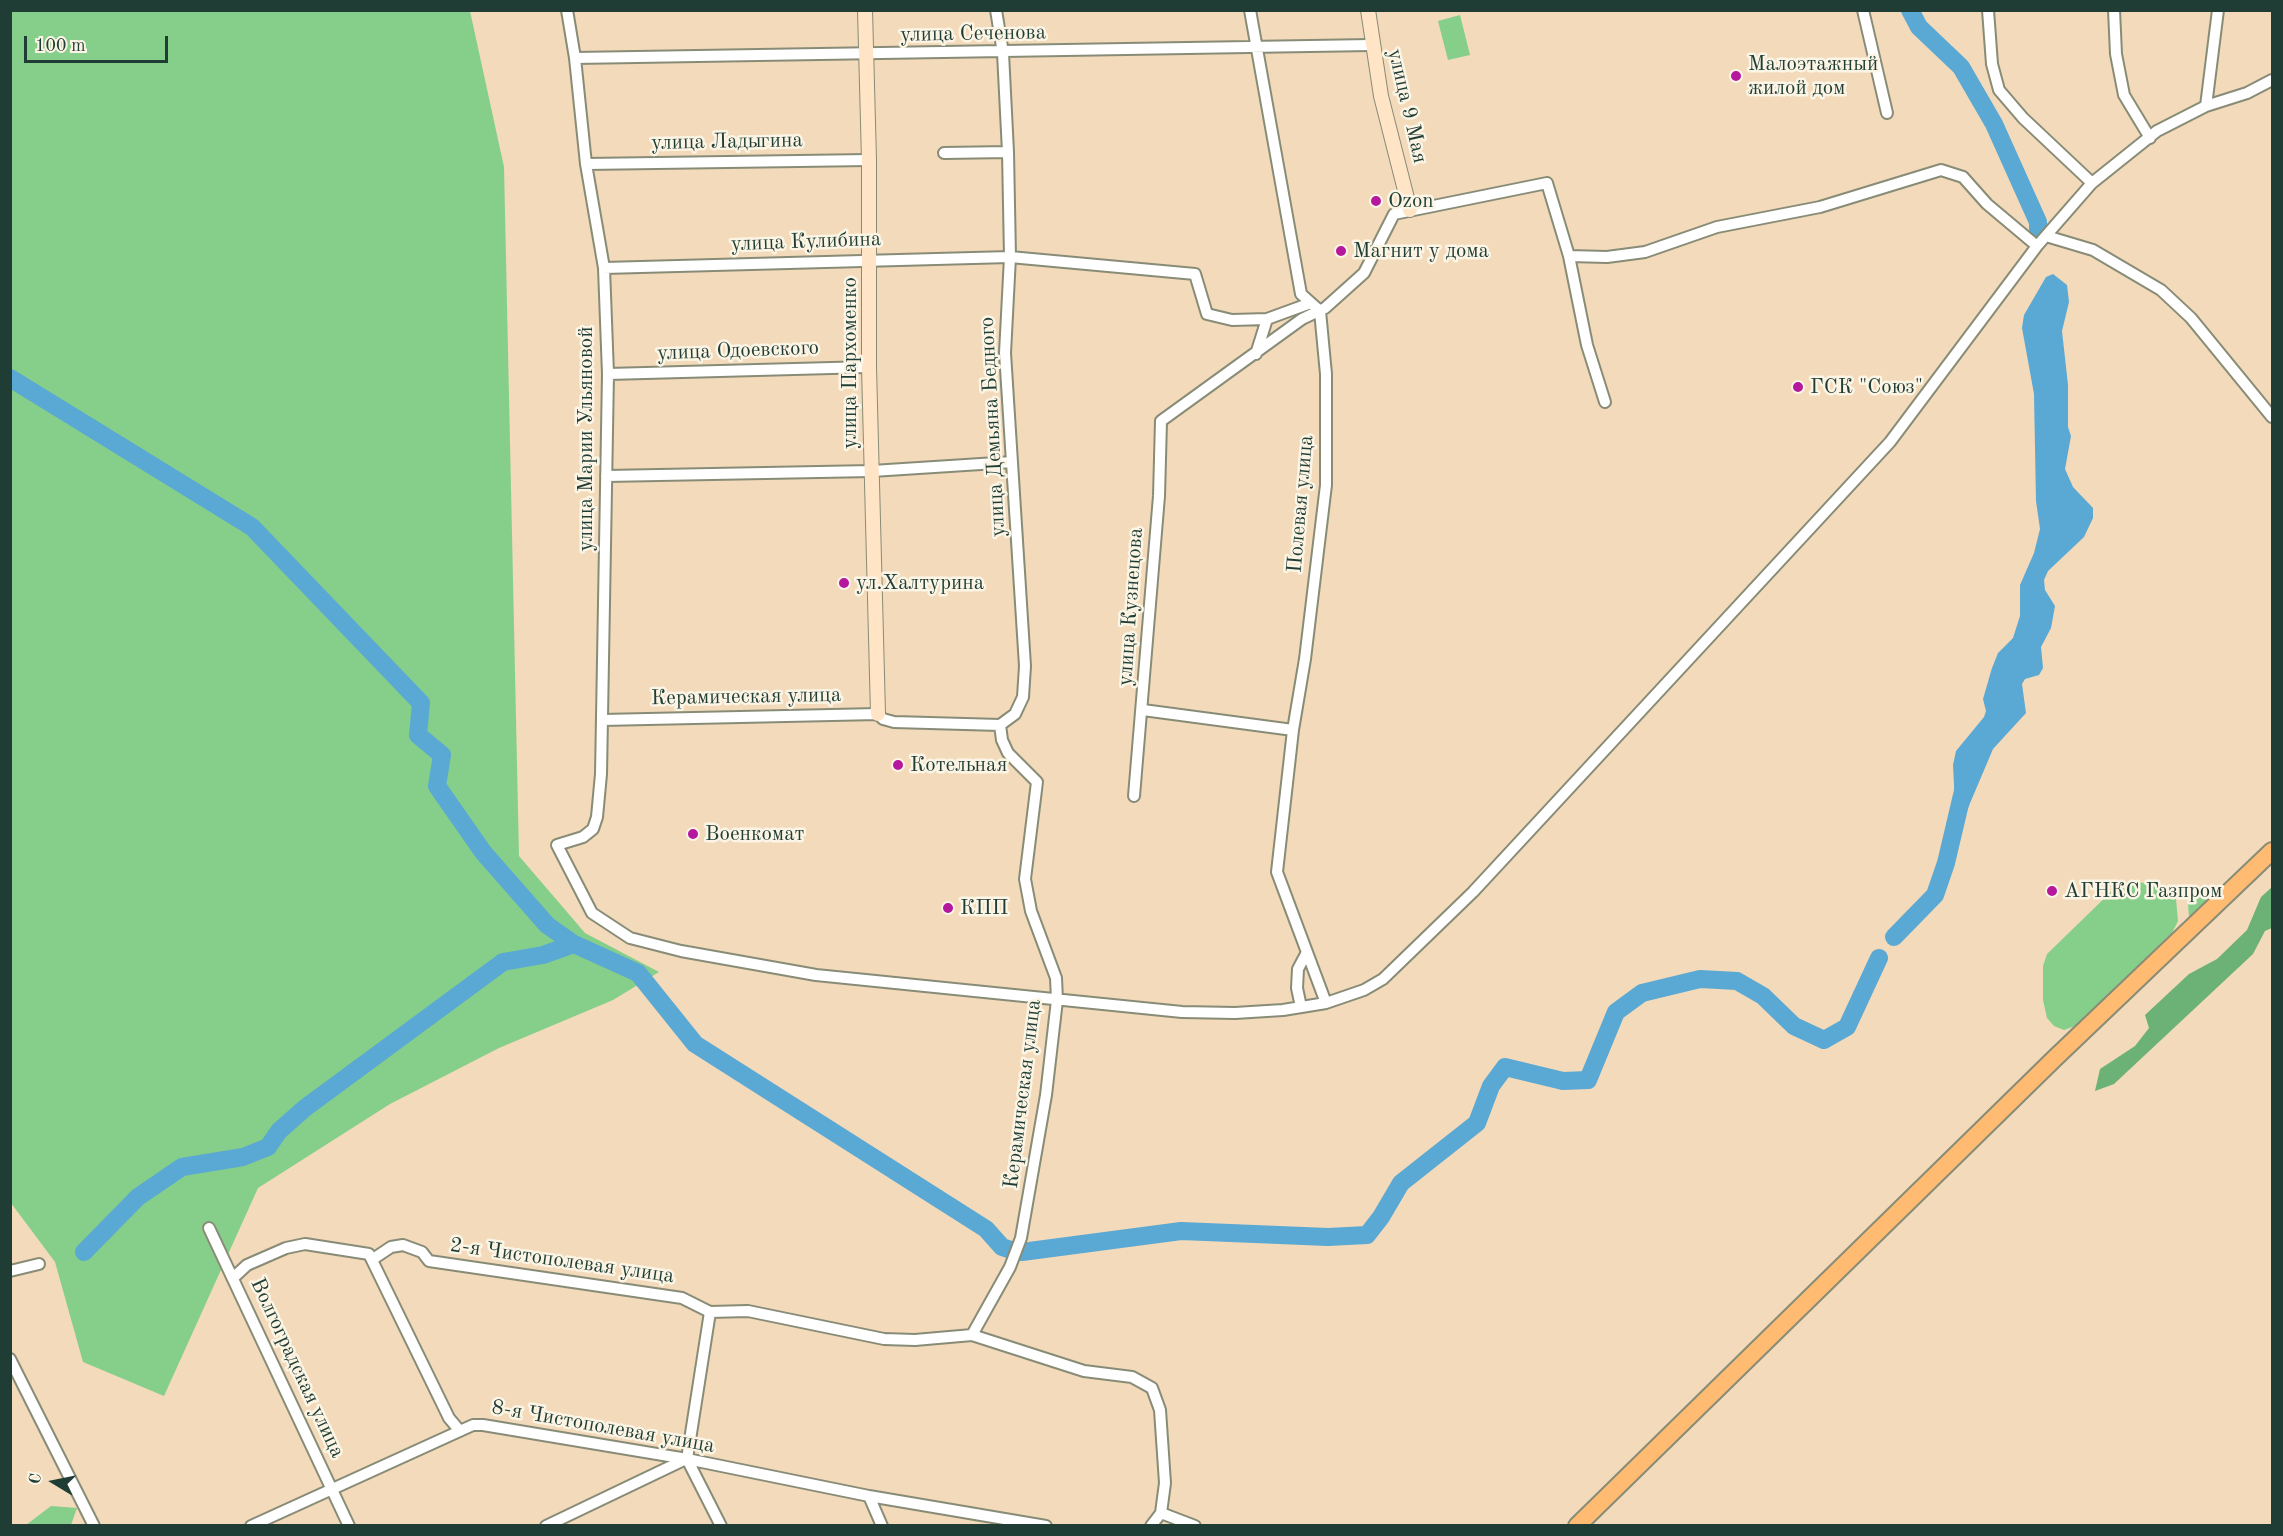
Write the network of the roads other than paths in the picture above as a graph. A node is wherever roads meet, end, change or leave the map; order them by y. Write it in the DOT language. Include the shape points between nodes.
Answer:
graph roads {
  1 [pos="567,10"];
  2 [pos="865,10"];
  3 [pos="996,10"];
  4 [pos="1250,10"];
  5 [pos="1368,10"];
  6 [pos="1863,10"];
  7 [pos="1988,10"];
  8 [pos="2114,10"];
  9 [pos="2218,10"];
  10 [pos="1371,45"];
  11 [pos="1256,47"];
  12 [pos="1003,53"];
  13 [pos="865,55"];
  14 [pos="575,58"];
  15 [pos="2272,80"];
  16 [pos="2206,106"];
  17 [pos="1887,113"];
  18 [pos="2150,138"];
  19 [pos="1008,152"];
  20 [pos="944,153"];
  21 [pos="869,160"];
  22 [pos="586,164"];
  23 [pos="2092,183"];
  24 [pos="1410,210"];
  25 [pos="2046,236"];
  26 [pos="2037,246"];
  27 [pos="1569,256"];
  28 [pos="1010,257"];
  29 [pos="870,260"];
  30 [pos="604,268"];
  31 [pos="1308,304"];
  32 [pos="1320,311"];
  33 [pos="1267,319"];
  34 [pos="1256,354"];
  35 [pos="869,367"];
  36 [pos="608,374"];
  37 [pos="1605,402"];
  38 [pos="2272,417"];
  39 [pos="1012,462"];
  40 [pos="872,471"];
  41 [pos="606,476"];
  42 [pos="1143,711"];
  43 [pos="878,714"];
  44 [pos="602,720"];
  45 [pos="1000,725"];
  46 [pos="1293,730"];
  47 [pos="1134,796"];
  48 [pos="2272,851"];
  49 [pos="1306,954"];
  50 [pos="1057,1000"];
  51 [pos="1326,1003"];
  52 [pos="1301,1007"];
  53 [pos="209,1228"];
  54 [pos="374,1259"];
  55 [pos="39,1264"];
  56 [pos="10,1271"];
  57 [pos="233,1278"];
  58 [pos="710,1312"];
  59 [pos="972,1335"];
  60 [pos="10,1359"];
  61 [pos="460,1431"];
  62 [pos="687,1459"];
  63 [pos="333,1488"];
  64 [pos="869,1496"];
  65 [pos="1161,1513"];
  66 [pos="94,1526"];
  67 [pos="251,1526"];
  68 [pos="349,1526"];
  69 [pos="546,1526"];
  70 [pos="721,1526"];
  71 [pos="882,1526"];
  72 [pos="1046,1526"];
  73 [pos="1151,1526"];
  74 [pos="1195,1526"];
  75 [pos="1577,1526"];
  1 -- 14 [label="street, улица Марии Ульяновой"];
  2 -- 13 [label="street, улица Пархоменко"];
  3 -- 12 [label="street, улица Демьяна Бедного"];
  4 -- 11 [label="street"];
  5 -- 10 [label="street, улица 9 Мая"];
  6 -- 17 [label="street"];
  7 -- 23 [label="street" via="1992,64 1999,90"];
  8 -- 18 [label="street" via="2116,54 2124,95"];
  9 -- 16 [label="street"];
  10 -- 11 [label="street, улица Сеченова"];
  10 -- 24 [label="street, улица 9 Мая"];
  11 -- 12 [label="street, улица Сеченова"];
  11 -- 31 [label="street" via="1301,294"];
  12 -- 13 [label="street, улица Сеченова"];
  12 -- 19 [label="street, улица Демьяна Бедного"];
  13 -- 14 [label="street, улица Сеченова"];
  13 -- 21 [label="street, улица Пархоменко"];
  14 -- 22 [label="street, улица Марии Ульяновой"];
  15 -- 16 [label="street"];
  16 -- 18 [label="street"];
  18 -- 23 [label="street"];
  19 -- 20 [label="street"];
  19 -- 28 [label="street, улица Демьяна Бедного"];
  21 -- 22 [label="street, улица Ладыгина"];
  21 -- 29 [label="street, улица Пархоменко"];
  22 -- 30 [label="street, улица Марии Ульяновой"];
  23 -- 25 [label="street"];
  24 -- 27 [label="street" via="1547,183"];
  24 -- 32 [label="street" via="1394,214 1364,273"];
  25 -- 26 [label="street"];
  25 -- 38 [label="street" via="2093,250 2162,290 2191,318"];
  26 -- 27 [label="street" via="1987,204 1963,177 1941,170 1820,207 1717,227 1645,252"];
  26 -- 51 [label="street" via="1890,442 1473,892 1383,979"];
  27 -- 37 [label="street" via="1587,345"];
  28 -- 29 [label="street, улица Кулибина"];
  28 -- 33 [label="street, улица Кулибина" via="1195,274 1207,314 1232,320"];
  28 -- 39 [label="street, улица Демьяна Бедного" via="1005,353"];
  29 -- 30 [label="street, улица Кулибина"];
  29 -- 35 [label="street, улица Пархоменко"];
  30 -- 36 [label="street, улица Марии Ульяновой"];
  31 -- 32 [label="street"];
  31 -- 33 [label="street"];
  32 -- 34 [label="street" via="1302,319"];
  32 -- 46 [label="street, Полевая улица" via="1326,374 1326,485"];
  33 -- 34 [label="street"];
  34 -- 42 [label="street, улица Кузнецова" via="1161,421"];
  35 -- 36 [label="street, улица Одоевского"];
  35 -- 40 [label="street, улица Пархоменко"];
  36 -- 41 [label="street, улица Марии Ульяновой"];
  39 -- 40 [label="street"];
  39 -- 45 [label="street, улица Демьяна Бедного" via="1025,683 1015,714"];
  40 -- 41 [label="street"];
  40 -- 43 [label="street, улица Пархоменко"];
  41 -- 44 [label="street, улица Марии Ульяновой"];
  42 -- 46 [label="street"];
  42 -- 47 [label="street, улица Кузнецова"];
  43 -- 44 [label="street, Керамическая улица"];
  43 -- 45 [label="street, Керамическая улица" via="894,722"];
  44 -- 50 [label="street, улица Марии Ульяновой" via="596,823 583,837 557,845 592,913 630,938 816,975"];
  45 -- 50 [label="street, Керамическая улица" via="1008,753 1037,782 1024,879 1031,911 1056,978"];
  46 -- 49 [label="street, Полевая улица" via="1277,872"];
  48 -- 75 [label="main road"];
  49 -- 51 [label="street, Полевая улица"];
  49 -- 52 [label="street" via="1298,969"];
  50 -- 52 [label="street" via="1182,1012 1235,1013"];
  50 -- 59 [label="street, Керамическая улица" via="1046,1095 1021,1238 1010,1268"];
  51 -- 52 [label="street"];
  53 -- 57 [label="street, Волгоградская улица"];
  54 -- 57 [label="street" via="369,1254 305,1244 247,1265"];
  54 -- 58 [label="street, 2-я Чистополевая улица" via="391,1247 403,1245 422,1252 429,1262 682,1298"];
  54 -- 61 [label="street, 8-я Чистополевая улица" via="449,1418"];
  55 -- 56 [label="street"];
  57 -- 63 [label="street, Волгоградская улица" via="297,1420"];
  58 -- 59 [label="street, 2-я Чистополевая улица" via="748,1311 884,1339"];
  58 -- 62 [label="street"];
  59 -- 65 [label="street, 2-я Чистополевая улица" via="1084,1371 1132,1377 1152,1388 1160,1410 1165,1483"];
  60 -- 66 [label="street"];
  61 -- 62 [label="street, 8-я Чистополевая улица" via="483,1425"];
  61 -- 63 [label="street"];
  62 -- 64 [label="street, 8-я Чистополевая улица"];
  62 -- 69 [label="street"];
  62 -- 70 [label="street"];
  63 -- 67 [label="street"];
  63 -- 68 [label="street, Волгоградская улица"];
  64 -- 71 [label="street"];
  64 -- 72 [label="street, 8-я Чистополевая улица"];
  65 -- 73 [label="street"];
  65 -- 74 [label="street"];
}
